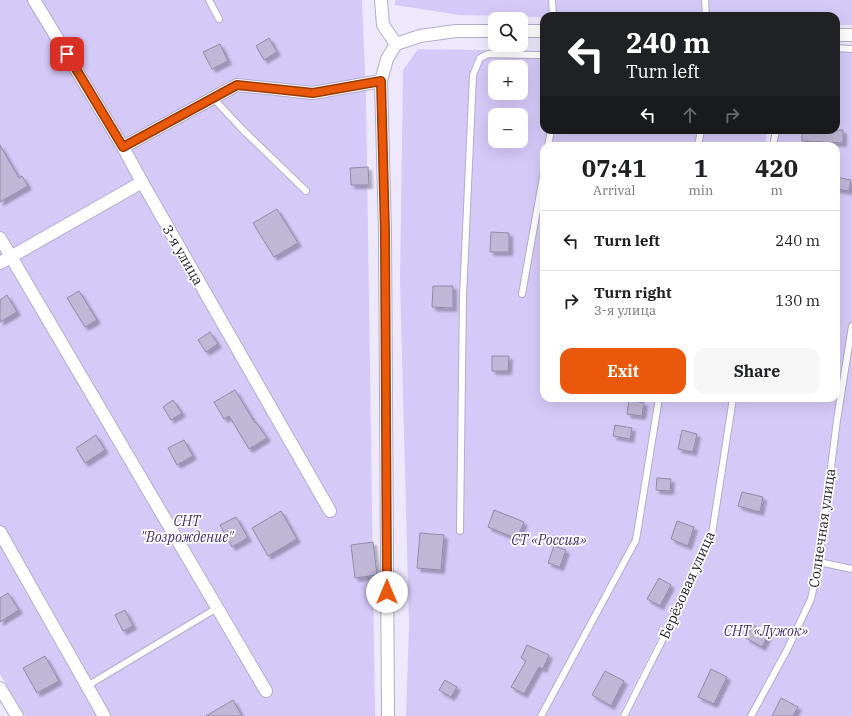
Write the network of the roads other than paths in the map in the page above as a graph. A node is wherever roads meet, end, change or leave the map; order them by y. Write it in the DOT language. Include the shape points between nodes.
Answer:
graph roads {
  1 [pos="34,0"];
  2 [pos="209,0"];
  3 [pos="381,0"];
  4 [pos="552,0"];
  5 [pos="705,0"];
  6 [pos="553,12"];
  7 [pos="706,12"];
  8 [pos="219,19"];
  9 [pos="488,31"];
  10 [pos="528,31"];
  11 [pos="540,31"];
  12 [pos="840,35"];
  13 [pos="852,35"];
  14 [pos="396,44"];
  15 [pos="840,48"];
  16 [pos="852,48"];
  17 [pos="540,55"];
  18 [pos="381,81"];
  19 [pos="213,98"];
  20 [pos="123,147"];
  21 [pos="142,182"];
  22 [pos="306,191"];
  23 [pos="540,193"];
  24 [pos="0,238"];
  25 [pos="11,257"];
  26 [pos="0,263"];
  27 [pos="522,294"];
  28 [pos="852,326"];
  29 [pos="840,401"];
  30 [pos="658,402"];
  31 [pos="732,402"];
  32 [pos="840,402"];
  33 [pos="330,511"];
  34 [pos="460,531"];
  35 [pos="0,532"];
  36 [pos="819,562"];
  37 [pos="852,568"];
  38 [pos="217,608"];
  39 [pos="87,686"];
  40 [pos="0,688"];
  41 [pos="266,692"];
  42 [pos="17,716"];
  43 [pos="104,716"];
  44 [pos="388,716"];
  45 [pos="541,716"];
  46 [pos="624,716"];
  47 [pos="751,716"];
  1 -- 20 [label="street, 3-я улица"];
  2 -- 8 [label="lane"];
  3 -- 14 [label="street" via="383,25"];
  4 -- 6 [label="lane"];
  5 -- 7 [label="lane"];
  9 -- 14 [label="street" via="456,31 420,36"];
  10 -- 11 [label="street"];
  12 -- 13 [label="street"];
  14 -- 18 [label="street" via="387,59"];
  15 -- 16 [label="lane"];
  17 -- 34 [label="lane" via="488,54 480,58 473,75 463,297"];
  18 -- 19 [label="street" via="313,93 237,85"];
  18 -- 44 [label="street" via="385,232"];
  19 -- 20 [label="street"];
  19 -- 22 [label="lane"];
  20 -- 21 [label="street, 3-я улица"];
  21 -- 25 [label="street"];
  21 -- 33 [label="street, 3-я улица"];
  23 -- 27 [label="lane"];
  24 -- 25 [label="street"];
  25 -- 26 [label="street"];
  25 -- 38 [label="street"];
  28 -- 29 [label="lane, Солнечная улица"];
  30 -- 45 [label="lane" via="636,540"];
  31 -- 46 [label="lane, Берёзовая улица" via="712,534"];
  32 -- 36 [label="lane, Солнечная улица"];
  35 -- 39 [label="street"];
  36 -- 37 [label="lane"];
  36 -- 47 [label="lane, Солнечная улица" via="811,599"];
  38 -- 39 [label="lane"];
  38 -- 41 [label="street"];
  39 -- 43 [label="street"];
  40 -- 42 [label="street"];
}
